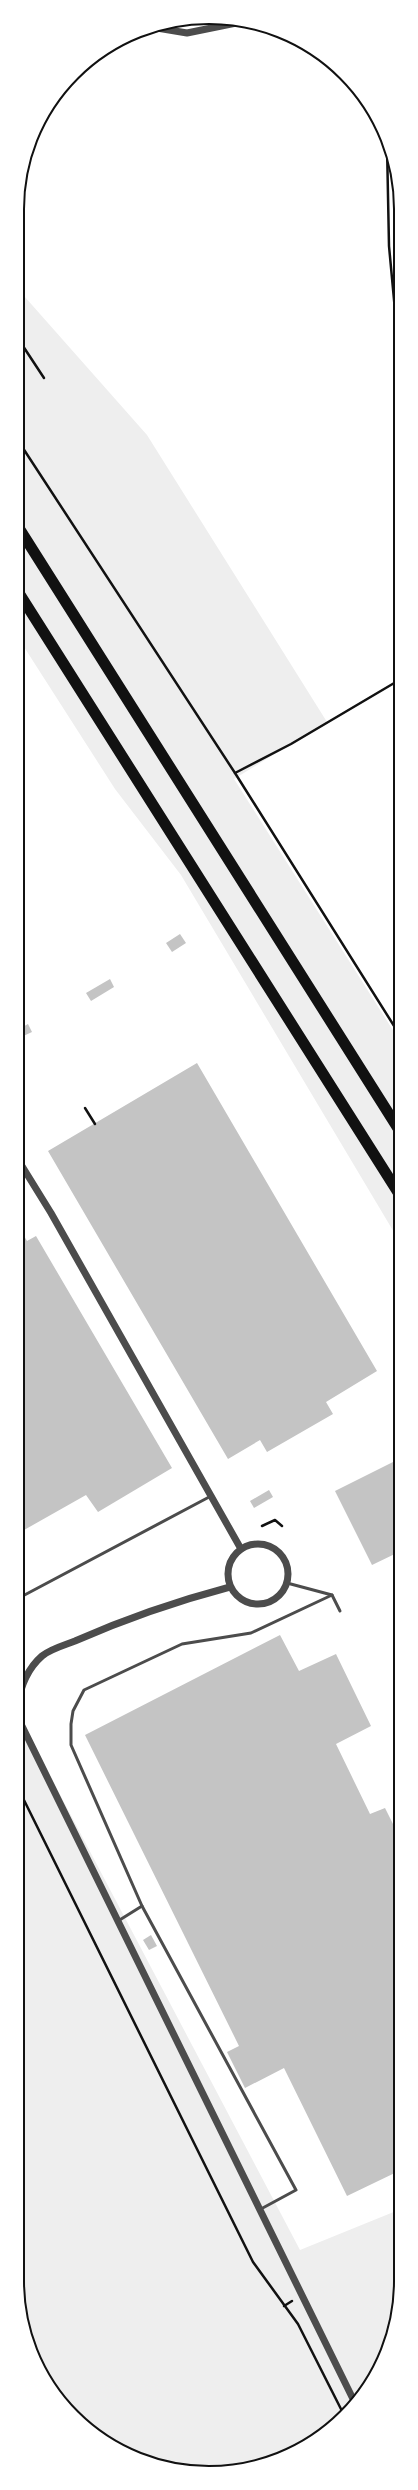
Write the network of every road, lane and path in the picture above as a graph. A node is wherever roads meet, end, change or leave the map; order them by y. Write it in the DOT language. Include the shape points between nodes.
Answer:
graph roads {
  1 [pos="227,25"];
  2 [pos="165,29"];
  3 [pos="387,159"];
  4 [pos="394,299"];
  5 [pos="24,348"];
  6 [pos="44,378"];
  7 [pos="24,450"];
  8 [pos="24,536"];
  9 [pos="24,601"];
  10 [pos="394,683"];
  11 [pos="235,773"];
  12 [pos="394,1026"];
  13 [pos="84,1108"];
  14 [pos="394,1122"];
  15 [pos="95,1124"];
  16 [pos="24,1169"];
  17 [pos="394,1186"];
  18 [pos="211,1496"];
  19 [pos="262,1526"];
  20 [pos="282,1526"];
  21 [pos="241,1549"];
  22 [pos="287,1583"];
  23 [pos="230,1586"];
  24 [pos="24,1595"];
  25 [pos="332,1595"];
  26 [pos="340,1611"];
  27 [pos="24,1680"];
  28 [pos="24,1730"];
  29 [pos="24,1800"];
  30 [pos="142,1906"];
  31 [pos="117,1921"];
  32 [pos="259,2210"];
  33 [pos="352,2398"];
  34 [pos="342,2410"];
  1 -- 2 [label="street" via="187,33"];
  3 -- 4 [label="path" via="389,246"];
  5 -- 6 [label="path"];
  7 -- 11 [label="path"];
  8 -- 14 [label="highway"];
  9 -- 17 [label="highway"];
  10 -- 11 [label="path" via="291,744"];
  11 -- 12 [label="path"];
  13 -- 15 [label="path"];
  16 -- 18 [label="street"];
  18 -- 21 [label="street"];
  18 -- 24 [label="lane"];
  19 -- 20 [label="path" via="275,1520"];
  21 -- 22 [label="street" via="255,1544 269,1546 281,1555 288,1568"];
  21 -- 23 [label="street" via="232,1560 228,1573"];
  22 -- 23 [label="street" via="280,1596 267,1603 252,1604 239,1598"];
  22 -- 25 [label="lane"];
  23 -- 27 [label="street" via="183,1600 43,1655 32,1666"];
  25 -- 26 [label="lane"];
  25 -- 30 [label="lane" via="251,1633 182,1644 84,1690 73,1711 71,1745"];
  28 -- 31 [label="street"];
  29 -- 34 [label="path" via="253,2262 298,2324"];
  30 -- 31 [label="lane"];
  30 -- 32 [label="lane" via="296,2190"];
  31 -- 32 [label="street"];
  32 -- 33 [label="street"];
}
